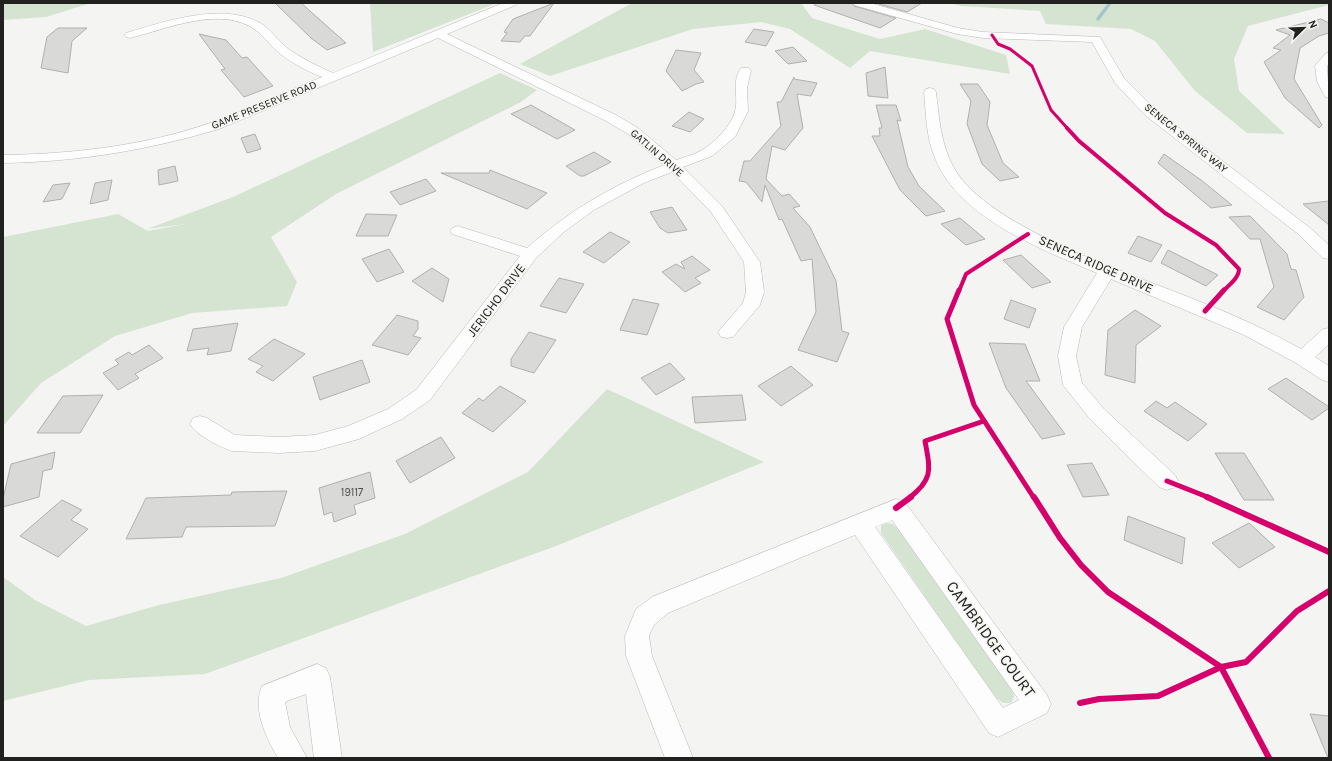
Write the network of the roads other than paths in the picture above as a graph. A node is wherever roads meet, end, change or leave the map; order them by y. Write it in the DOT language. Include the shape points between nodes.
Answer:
graph roads {
  1 [pos="512,3"];
  2 [pos="858,3"];
  3 [pos="439,34"];
  4 [pos="130,35"];
  5 [pos="1329,56"];
  6 [pos="745,71"];
  7 [pos="333,77"];
  8 [pos="930,92"];
  9 [pos="1329,94"];
  10 [pos="3,159"];
  11 [pos="675,167"];
  12 [pos="458,231"];
  13 [pos="530,254"];
  14 [pos="1329,254"];
  15 [pos="1107,271"];
  16 [pos="727,332"];
  17 [pos="1329,334"];
  18 [pos="1303,357"];
  19 [pos="1329,375"];
  20 [pos="200,424"];
  21 [pos="1167,481"];
  22 [pos="860,523"];
  23 [pos="293,758"];
  24 [pos="328,758"];
  25 [pos="679,758"];
  1 -- 3 [label="street, GAME PRESERVE ROAD"];
  2 -- 14 [label="street, SENECA SPRING WAY" via="957,31 983,35 1096,40 1119,80 1151,113 1303,230"];
  3 -- 7 [label="street, GAME PRESERVE ROAD"];
  3 -- 11 [label="street, GATLIN DRIVE" via="633,131"];
  4 -- 7 [label="street" via="186,19 213,16 247,21 259,27 286,53"];
  5 -- 9 [label="street" via="1322,66 1323,81"];
  6 -- 11 [label="street, JERICHO DRIVE" via="741,88 742,112 730,134 707,153"];
  7 -- 10 [label="street, GAME PRESERVE ROAD" via="214,126 146,145 85,154"];
  8 -- 15 [label="street, SENECA RIDGE DRIVE" via="934,136 940,156 953,178 973,199 1002,220 1051,247"];
  11 -- 13 [label="street, JERICHO DRIVE" via="639,180 589,207 558,229"];
  11 -- 16 [label="street, GATLIN DRIVE" via="717,209 752,262 756,292 751,305"];
  12 -- 13 [label="street"];
  13 -- 20 [label="street, JERICHO DRIVE" via="423,395 395,414 352,433 315,443 279,445 232,443"];
  15 -- 18 [label="street, SENECA RIDGE DRIVE" via="1254,332"];
  15 -- 21 [label="street" via="1073,328 1067,356 1073,385 1097,414"];
  17 -- 18 [label="street"];
  18 -- 19 [label="street, SENECA RIDGE DRIVE"];
  22 -- 22 [label="street, CAMBRIDGE COURT" via="896,508 1038,704 998,724"];
  22 -- 25 [label="street, CAMBRIDGE COURT" via="660,605 645,618 638,636 639,656"];
  23 -- 24 [label="street" via="277,731 272,695 317,677"];
}
